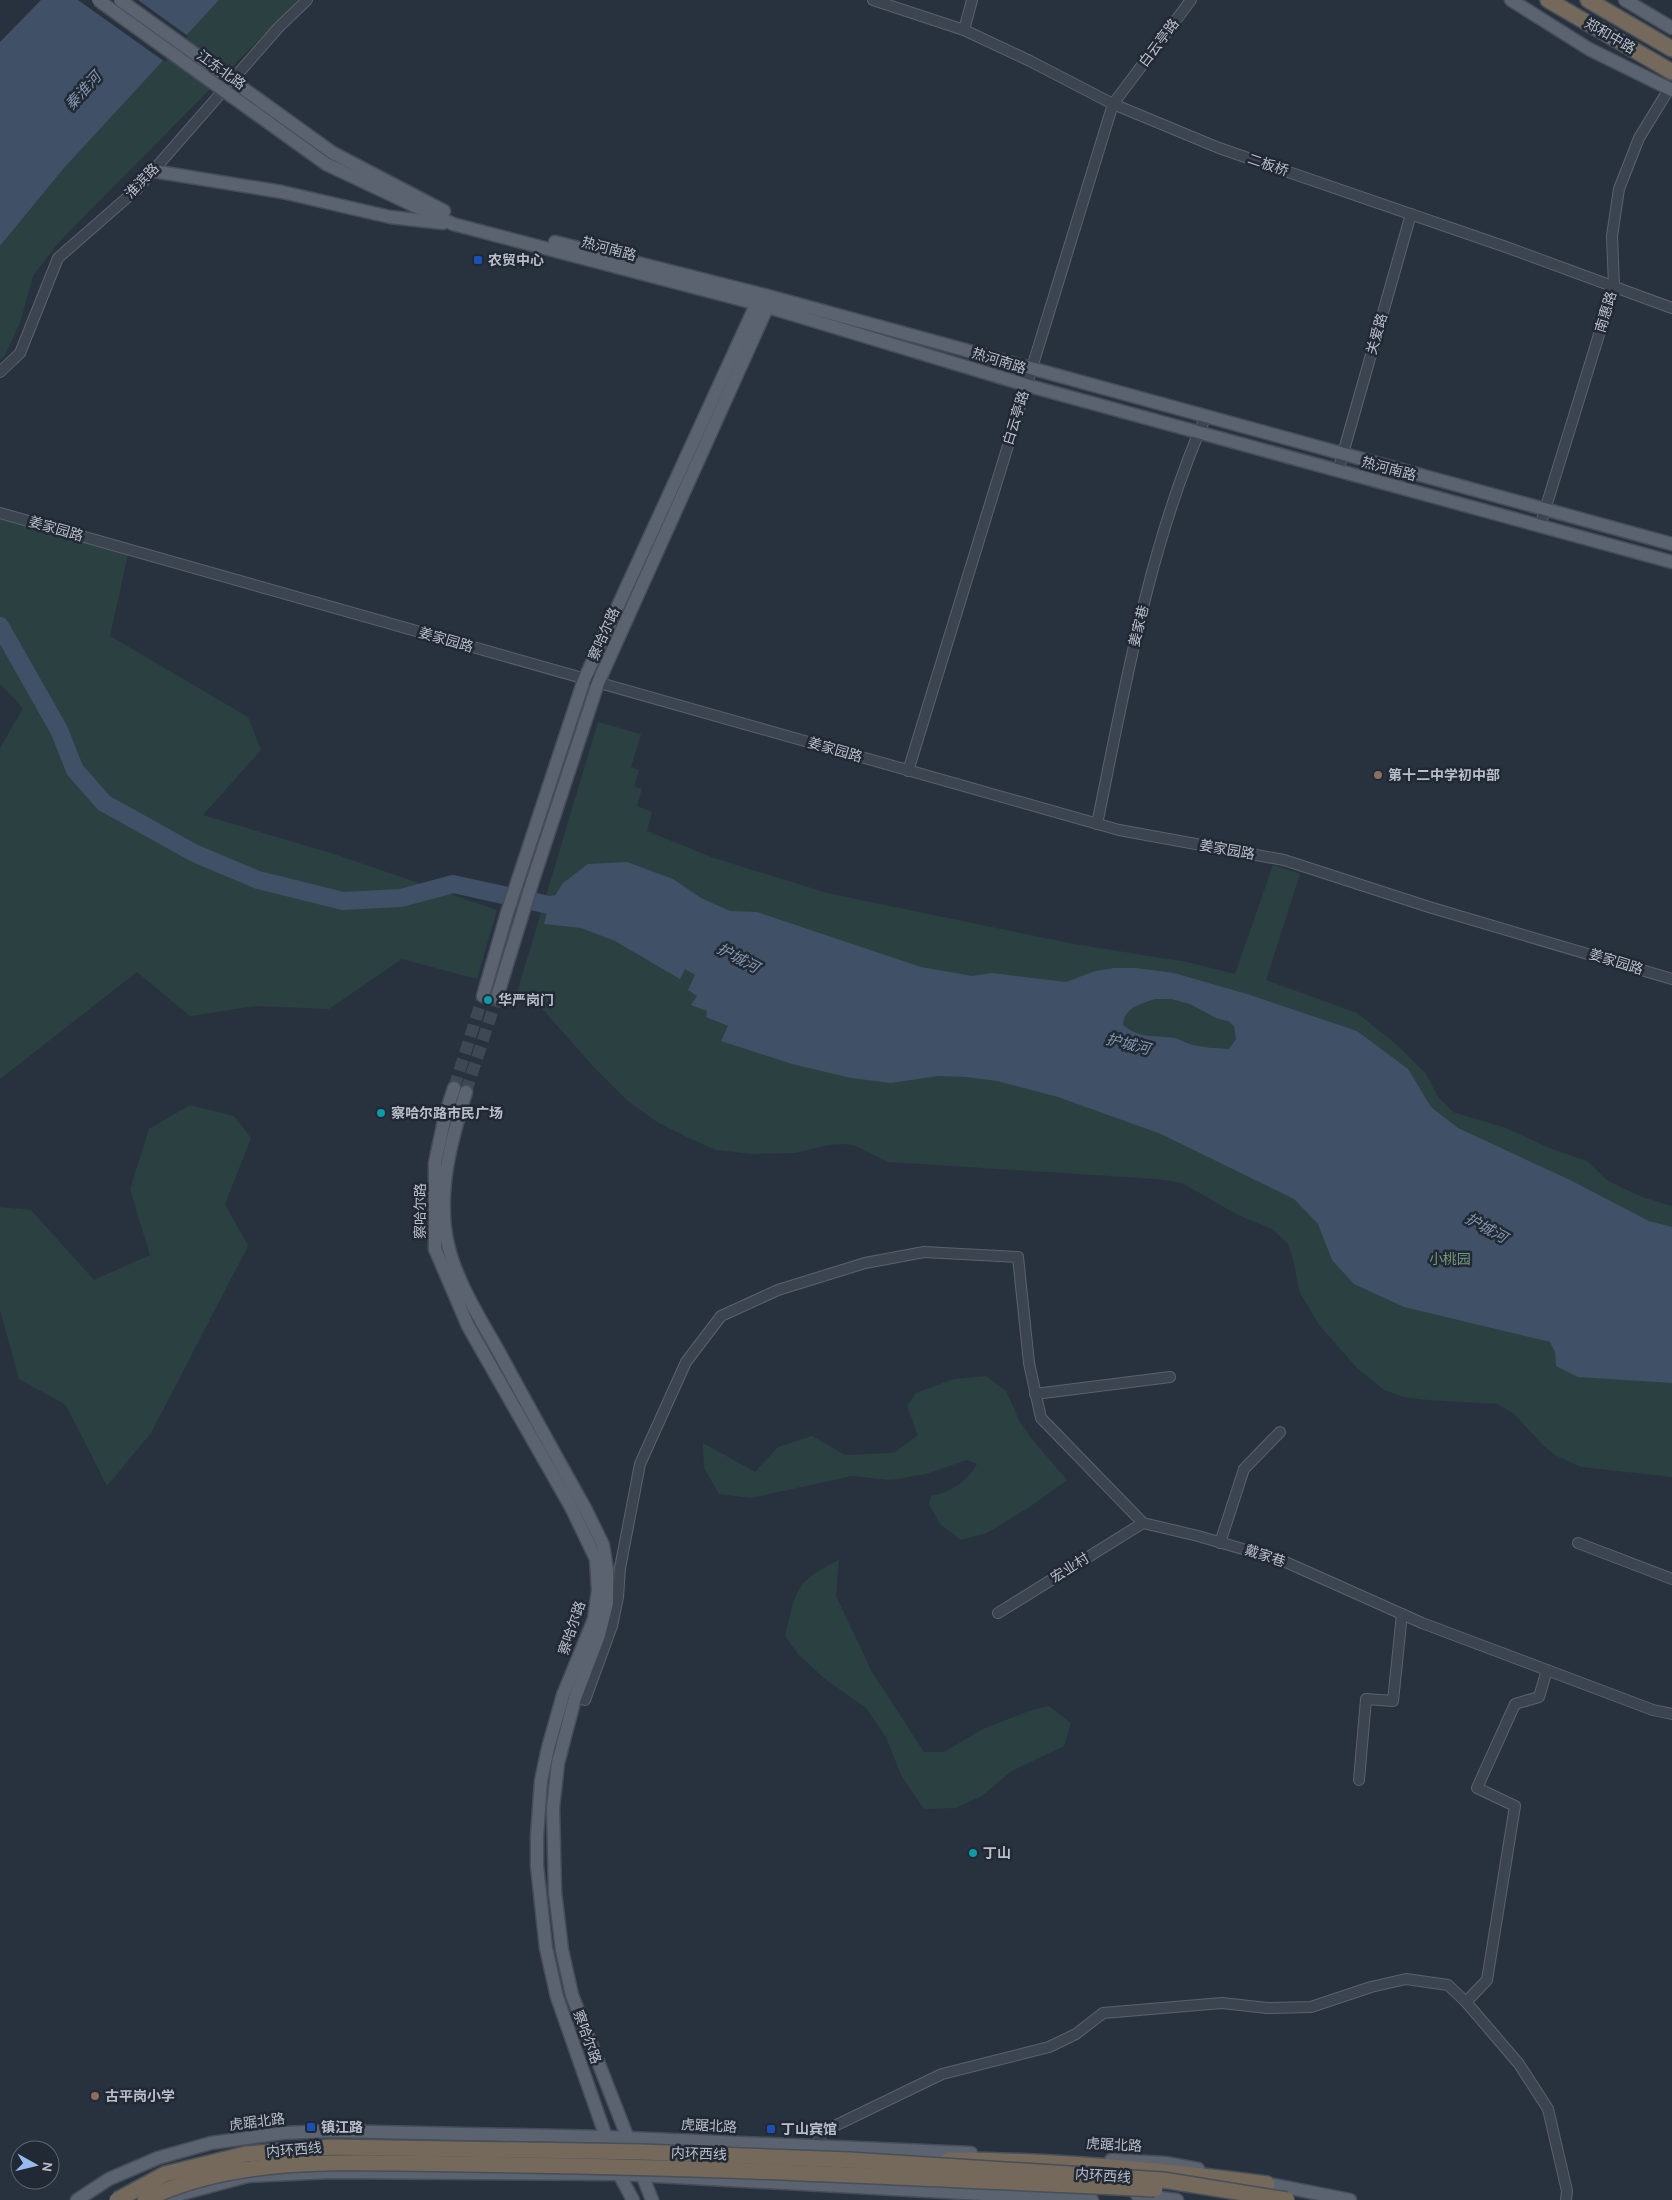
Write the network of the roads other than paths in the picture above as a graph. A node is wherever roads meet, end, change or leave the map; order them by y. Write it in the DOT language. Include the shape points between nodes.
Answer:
graph roads {
  1 [pos="98,0"];
  2 [pos="120,0"];
  3 [pos="307,0"];
  4 [pos="873,0"];
  5 [pos="972,0"];
  6 [pos="1191,0"];
  7 [pos="1511,0"];
  8 [pos="1548,0"];
  9 [pos="1588,0"];
  10 [pos="1625,0"];
  11 [pos="1672,28"];
  12 [pos="964,30"];
  13 [pos="1672,49"];
  14 [pos="1668,69"];
  15 [pos="1670,89"];
  16 [pos="1113,104"];
  17 [pos="329,159"];
  18 [pos="153,171"];
  19 [pos="1411,214"];
  20 [pos="453,224"];
  21 [pos="1614,286"];
  22 [pos="765,300"];
  23 [pos="1672,308"];
  24 [pos="1032,368"];
  25 [pos="0,372"];
  26 [pos="1026,385"];
  27 [pos="1206,416"];
  28 [pos="1198,433"];
  29 [pos="1343,454"];
  30 [pos="1338,471"];
  31 [pos="1544,509"];
  32 [pos="0,513"];
  33 [pos="1540,526"];
  34 [pos="1672,544"];
  35 [pos="1672,562"];
  36 [pos="584,680"];
  37 [pos="598,683"];
  38 [pos="908,771"];
  39 [pos="1097,824"];
  40 [pos="1672,978"];
  41 [pos="483,996"];
  42 [pos="497,996"];
  43 [pos="454,1088"];
  44 [pos="466,1092"];
  45 [pos="1170,1378"];
  46 [pos="1035,1394"];
  47 [pos="1280,1432"];
  48 [pos="1143,1523"];
  49 [pos="1220,1543"];
  50 [pos="1578,1543"];
  51 [pos="1672,1579"];
  52 [pos="998,1613"];
  53 [pos="1402,1614"];
  54 [pos="1547,1670"];
  55 [pos="569,1696"];
  56 [pos="1672,1714"];
  57 [pos="1359,1780"];
  58 [pos="1466,2002"];
  59 [pos="606,2137"];
  60 [pos="628,2138"];
  61 [pos="817,2146"];
  62 [pos="849,2167"];
  63 [pos="620,2174"];
  64 [pos="641,2176"];
  65 [pos="1266,2184"];
  66 [pos="77,2200"];
  67 [pos="117,2200"];
  68 [pos="145,2200"];
  69 [pos="167,2200"];
  70 [pos="633,2200"];
  71 [pos="652,2200"];
  72 [pos="1092,2200"];
  73 [pos="1177,2200"];
  74 [pos="1232,2200"];
  75 [pos="1287,2200"];
  76 [pos="1350,2200"];
  77 [pos="1566,2200"];
  1 -- 17 [label="main road, 江东北路, bridge"];
  2 -- 17 [label="main road, 江东北路, bridge"];
  3 -- 18 [label="street, 淮滨路" via="278,28"];
  4 -- 12 [label="street, 二板桥"];
  5 -- 12 [label="street"];
  6 -- 16 [label="street, 白云亭路"];
  7 -- 15 [label="main road" via="1589,50"];
  8 -- 14 [label="highway, 郑和中路"];
  9 -- 13 [label="highway"];
  10 -- 11 [label="main road"];
  12 -- 16 [label="street, 二板桥"];
  15 -- 21 [label="street, 南惠路" via="1639,138 1619,189 1612,236"];
  16 -- 19 [label="street, 二板桥" via="1219,148"];
  16 -- 24 [label="street, 白云亭路"];
  17 -- 20 [label="main road, 热河南路"];
  17 -- 22 [label="main road, 热河南路" via="455,216"];
  18 -- 20 [label="main road" via="282,192 390,216"];
  18 -- 25 [label="street, 淮滨路" via="58,258 20,353"];
  19 -- 21 [label="street, 二板桥"];
  19 -- 29 [label="street, 关爱路"];
  20 -- 22 [label="main road, 热河南路"];
  21 -- 23 [label="street, 二板桥"];
  21 -- 31 [label="street, 南惠路"];
  22 -- 24 [label="main road, 热河南路"];
  22 -- 26 [label="main road, 热河南路"];
  22 -- 36 [label="main road, 察哈尔路"];
  22 -- 37 [label="main road, 察哈尔路"];
  24 -- 26 [label="street, 白云亭路"];
  24 -- 27 [label="main road, 热河南路"];
  26 -- 28 [label="main road, 热河南路"];
  26 -- 38 [label="street, 白云亭路"];
  27 -- 28 [label="street, 姜家巷"];
  27 -- 29 [label="main road, 热河南路"];
  28 -- 30 [label="main road, 热河南路"];
  28 -- 39 [label="street, 姜家巷" via="1158,551 1130,661"];
  29 -- 30 [label="street, 关爱路"];
  29 -- 31 [label="main road, 热河南路"];
  30 -- 33 [label="main road, 热河南路"];
  31 -- 33 [label="street, 南惠路"];
  31 -- 34 [label="main road, 热河南路"];
  32 -- 36 [label="street, 姜家园路"];
  33 -- 35 [label="main road, 热河南路"];
  36 -- 37 [label="street, 姜家园路"];
  36 -- 41 [label="main road, 察哈尔路" via="518,878"];
  37 -- 38 [label="street, 姜家园路"];
  37 -- 42 [label="main road, 察哈尔路"];
  38 -- 39 [label="street, 姜家园路"];
  39 -- 40 [label="street, 姜家园路" via="1284,860 1429,907"];
  43 -- 55 [label="main road, 察哈尔路" via="435,1163 435,1249 468,1326 571,1508 596,1559 598,1590 594,1619"];
  44 -- 55 [label="main road, 察哈尔路" via="447,1167 444,1193 448,1245 465,1290 586,1510 606,1560 608,1588 604,1620"];
  45 -- 46 [label="street"];
  46 -- 48 [label="street" via="1041,1418"];
  46 -- 55 [label="street" via="1018,1257 924,1252 865,1263 778,1290 721,1316 686,1362 640,1464 612,1626 585,1700"];
  47 -- 49 [label="street" via="1244,1469"];
  48 -- 49 [label="street, 戴家巷"];
  48 -- 52 [label="street, 宏业村"];
  49 -- 53 [label="street, 戴家巷" via="1281,1560"];
  50 -- 51 [label="street"];
  53 -- 54 [label="street, 戴家巷"];
  53 -- 57 [label="street" via="1393,1700 1366,1699"];
  54 -- 56 [label="street, 戴家巷" via="1653,1710"];
  54 -- 58 [label="street" via="1539,1697 1515,1704 1476,1788 1515,1806 1487,1980"];
  55 -- 59 [label="main road, 察哈尔路" via="548,1748 542,1781 537,1836 539,1891 546,1948 557,1997"];
  55 -- 60 [label="main road, 察哈尔路" via="553,1808 555,1892 562,1950 572,1995"];
  58 -- 61 [label="street" via="1448,1985 1406,1979 1372,1986 1311,2007 1222,2004 1103,2013 1076,2034 1049,2047 942,2074 924,2082 822,2132"];
  58 -- 77 [label="street" via="1519,2064 1548,2109 1567,2191"];
  59 -- 60 [label="main road, 虎踞北路"];
  59 -- 63 [label="main road, 察哈尔路"];
  59 -- 66 [label="main road, 虎踞北路" via="331,2131 283,2133 211,2143 158,2158 109,2179"];
  60 -- 61 [label="main road, 虎踞北路"];
  60 -- 64 [label="main road, 察哈尔路"];
  61 -- 65 [label="main road, 虎踞北路" via="1165,2163"];
  62 -- 65 [label="highway, bridge" via="995,2160 1164,2171"];
  62 -- 67 [label="highway, 内环西线, bridge" via="651,2152 331,2146 246,2154 165,2174"];
  62 -- 68 [label="highway, 内环西线, bridge" via="329,2162 244,2169 168,2188"];
  62 -- 73 [label="main road, bridge" via="993,2187"];
  62 -- 74 [label="highway, 内环西线, bridge" via="1162,2190"];
  62 -- 75 [label="highway, 内环西线, bridge" via="1163,2180"];
  63 -- 64 [label="main road"];
  63 -- 69 [label="main road" via="330,2172 248,2176"];
  63 -- 70 [label="main road, 察哈尔路"];
  64 -- 71 [label="main road, 察哈尔路"];
  64 -- 72 [label="main road"];
  65 -- 76 [label="main road, 虎踞北路"];
}
